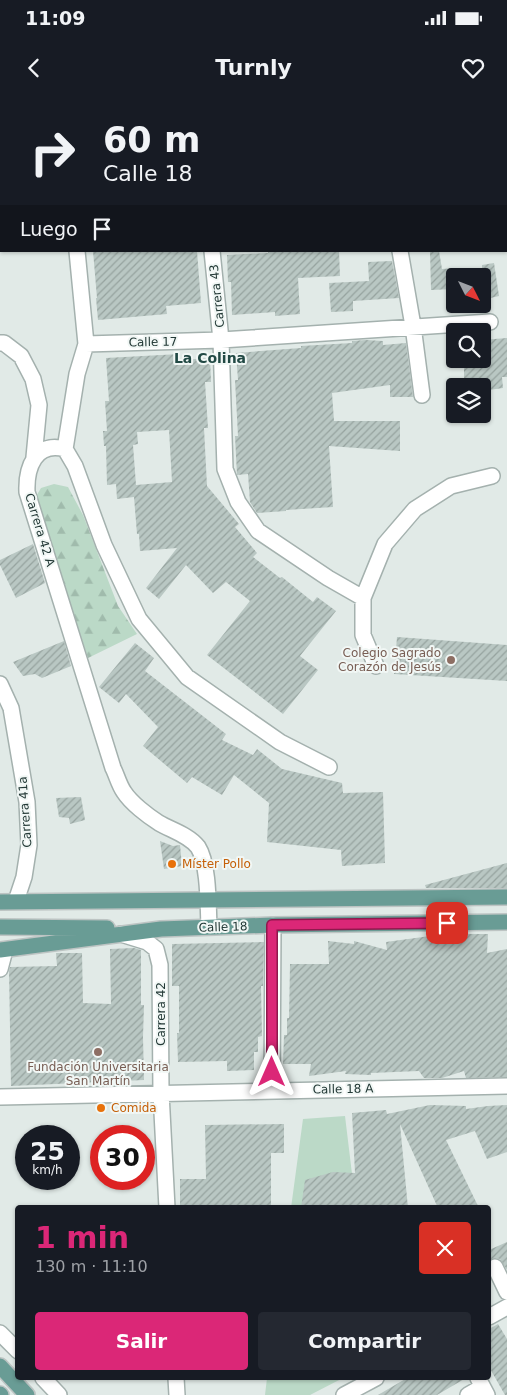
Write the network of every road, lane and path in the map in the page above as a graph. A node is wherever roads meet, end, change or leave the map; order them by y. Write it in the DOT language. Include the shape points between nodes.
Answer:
graph roads {
  1 [pos="77,252"];
  2 [pos="212,252"];
  3 [pos="400,252"];
  4 [pos="490,322"];
  5 [pos="412,326"];
  6 [pos="221,340"];
  7 [pos="0,343"];
  8 [pos="86,344"];
  9 [pos="422,395"];
  10 [pos="65,449"];
  11 [pos="34,457"];
  12 [pos="492,476"];
  13 [pos="363,598"];
  14 [pos="376,666"];
  15 [pos="0,684"];
  16 [pos="329,767"];
  17 [pos="507,897"];
  18 [pos="208,900"];
  19 [pos="0,902"];
  20 [pos="16,902"];
  21 [pos="507,922"];
  22 [pos="272,925"];
  23 [pos="0,927"];
  24 [pos="209,927"];
  25 [pos="161,929"];
  26 [pos="121,934"];
  27 [pos="2,950"];
  28 [pos="0,969"];
  29 [pos="507,1086"];
  30 [pos="272,1090"];
  31 [pos="161,1093"];
  32 [pos="0,1097"];
  33 [pos="167,1205"];
  34 [pos="495,1268"];
  35 [pos="507,1292"];
  36 [pos="507,1307"];
  37 [pos="491,1316"];
  38 [pos="0,1333"];
  39 [pos="15,1348"];
  40 [pos="0,1366"];
  41 [pos="44,1380"];
  42 [pos="176,1380"];
  43 [pos="372,1380"];
  44 [pos="482,1387"];
  45 [pos="27,1395"];
  46 [pos="59,1395"];
  47 [pos="177,1395"];
  48 [pos="344,1395"];
  49 [pos="468,1395"];
  1 -- 8 [label="street"];
  2 -- 6 [label="street, Carrera 43"];
  3 -- 5 [label="street"];
  4 -- 5 [label="street, Calle 17"];
  5 -- 6 [label="street, Calle 17"];
  5 -- 9 [label="street"];
  6 -- 8 [label="street, Calle 17"];
  6 -- 13 [label="street, Carrera 43" via="225,469 238,502 258,531"];
  7 -- 11 [label="street, Carrera 42 A" via="20,356 33,379 39,406"];
  8 -- 10 [label="street" via="77,374"];
  10 -- 11 [label="street" via="55,446"];
  10 -- 16 [label="street" via="75,466 104,545 139,619 187,677 280,742"];
  11 -- 18 [label="street, Carrera 42 A" via="26,478 27,492 113,768 124,793 140,809 159,823 182,833 198,847"];
  12 -- 13 [label="street" via="451,486 415,509 385,544"];
  13 -- 14 [label="street" via="364,635"];
  15 -- 20 [label="street, Carrera 41a" via="11,708 27,802 29,845"];
  17 -- 18 [label="main road"];
  18 -- 20 [label="main road"];
  18 -- 24 [label="street, Carrera 42 A"];
  19 -- 20 [label="main road"];
  21 -- 22 [label="main road, Calle 18"];
  22 -- 24 [label="main road, Calle 18"];
  22 -- 30 [label="street"];
  23 -- 25 [label="main road"];
  24 -- 25 [label="main road, Calle 18"];
  25 -- 26 [label="main road, Calle 18"];
  26 -- 27 [label="main road, Calle 18"];
  26 -- 31 [label="street, Carrera 42" via="147,942 156,949 160,965"];
  27 -- 28 [label="street"];
  29 -- 30 [label="street, Calle 18 A"];
  30 -- 31 [label="street, Calle 18 A"];
  31 -- 32 [label="street, Calle 18 A"];
  31 -- 33 [label="street, Carrera 42"];
  34 -- 35 [label="street"];
  36 -- 37 [label="street"];
  38 -- 39 [label="street"];
  40 -- 45 [label="main road"];
  41 -- 46 [label="street"];
  42 -- 47 [label="street"];
  43 -- 48 [label="street"];
  44 -- 49 [label="street"];
}
